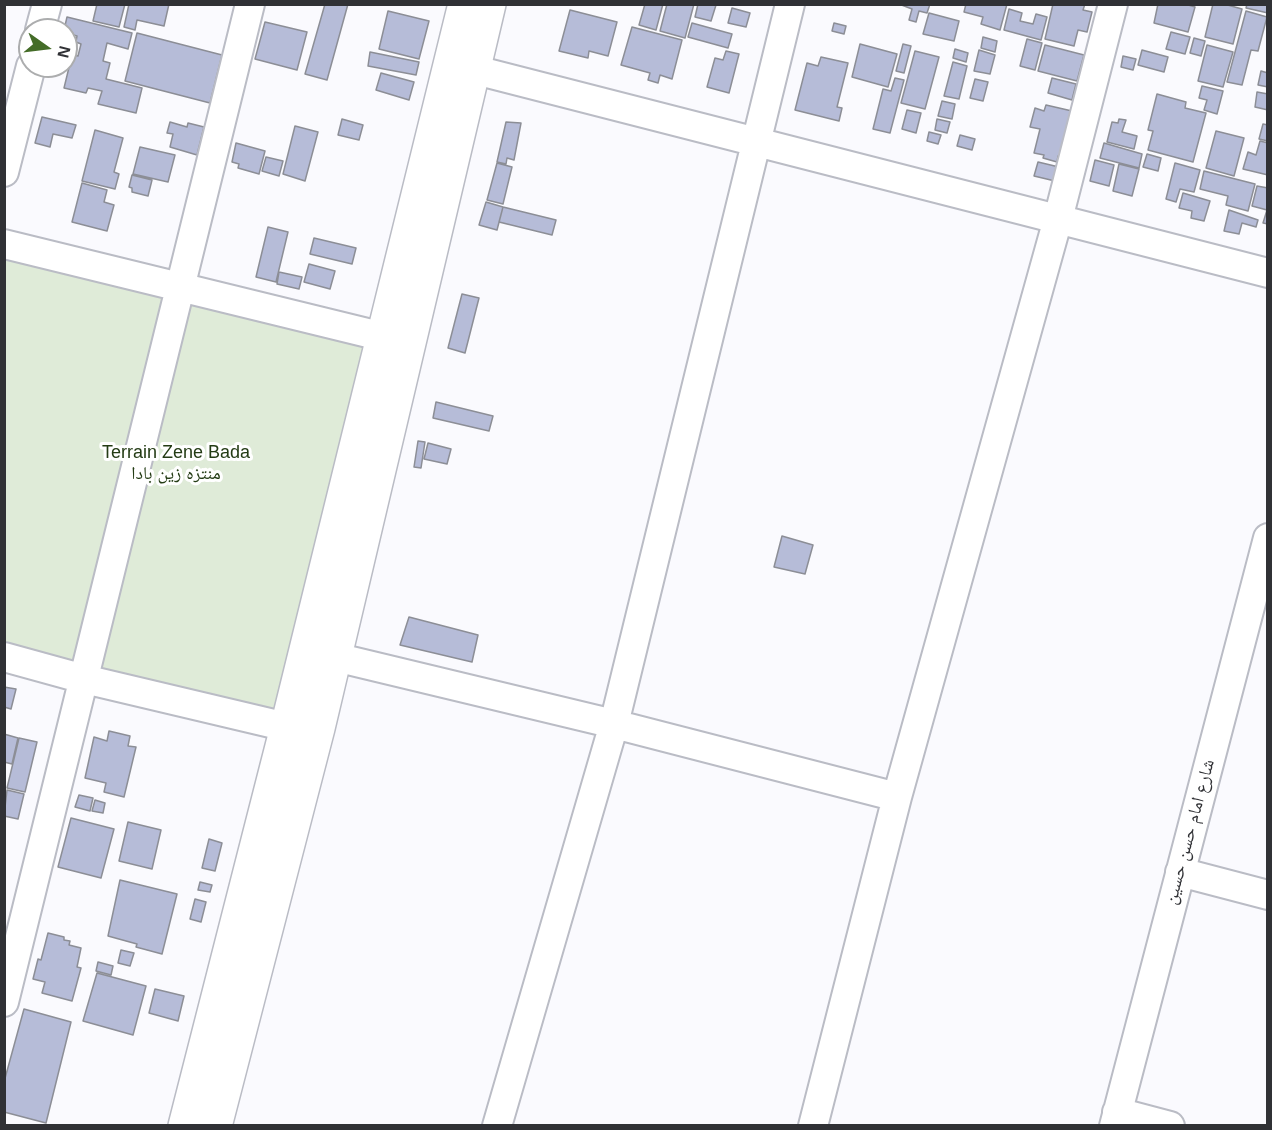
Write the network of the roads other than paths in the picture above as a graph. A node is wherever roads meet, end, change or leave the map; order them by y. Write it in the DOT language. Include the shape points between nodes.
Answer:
graph roads {
  1 [pos="250,4"];
  2 [pos="465,4"];
  3 [pos="489,4"];
  4 [pos="790,4"];
  5 [pos="1113,4"];
  6 [pos="461,67"];
  7 [pos="28,78"];
  8 [pos="756,141"];
  9 [pos="4,172"];
  10 [pos="1058,219"];
  11 [pos="4,244"];
  12 [pos="1268,273"];
  13 [pos="181,287"];
  14 [pos="384,337"];
  15 [pos="1268,538"];
  16 [pos="4,657"];
  17 [pos="334,657"];
  18 [pos="84,679"];
  19 [pos="614,724"];
  20 [pos="287,727"];
  21 [pos="897,797"];
  22 [pos="1180,872"];
  23 [pos="1268,894"];
  24 [pos="4,1002"];
  25 [pos="1116,1119"];
  26 [pos="185,1125"];
  27 [pos="215,1125"];
  28 [pos="497,1125"];
  29 [pos="813,1125"];
  30 [pos="1170,1125"];
  1 -- 13 [label="street"];
  2 -- 6 [label="street"];
  3 -- 6 [label="street"];
  4 -- 8 [label="street"];
  5 -- 10 [label="street"];
  6 -- 8 [label="street"];
  6 -- 14 [label="street"];
  6 -- 17 [label="street"];
  7 -- 9 [label="street"];
  8 -- 10 [label="street"];
  8 -- 19 [label="street"];
  10 -- 12 [label="street"];
  10 -- 21 [label="street"];
  11 -- 13 [label="street"];
  13 -- 14 [label="street"];
  13 -- 18 [label="street"];
  14 -- 20 [label="street"];
  15 -- 22 [label="street, شارع امام حسن حسين"];
  16 -- 18 [label="street"];
  17 -- 19 [label="street"];
  17 -- 27 [label="street"];
  18 -- 20 [label="street"];
  18 -- 24 [label="street"];
  19 -- 21 [label="street"];
  19 -- 28 [label="street"];
  20 -- 26 [label="street"];
  21 -- 29 [label="street"];
  22 -- 23 [label="street"];
  22 -- 25 [label="street, شارع امام حسن حسين"];
  25 -- 30 [label="street"];
}
